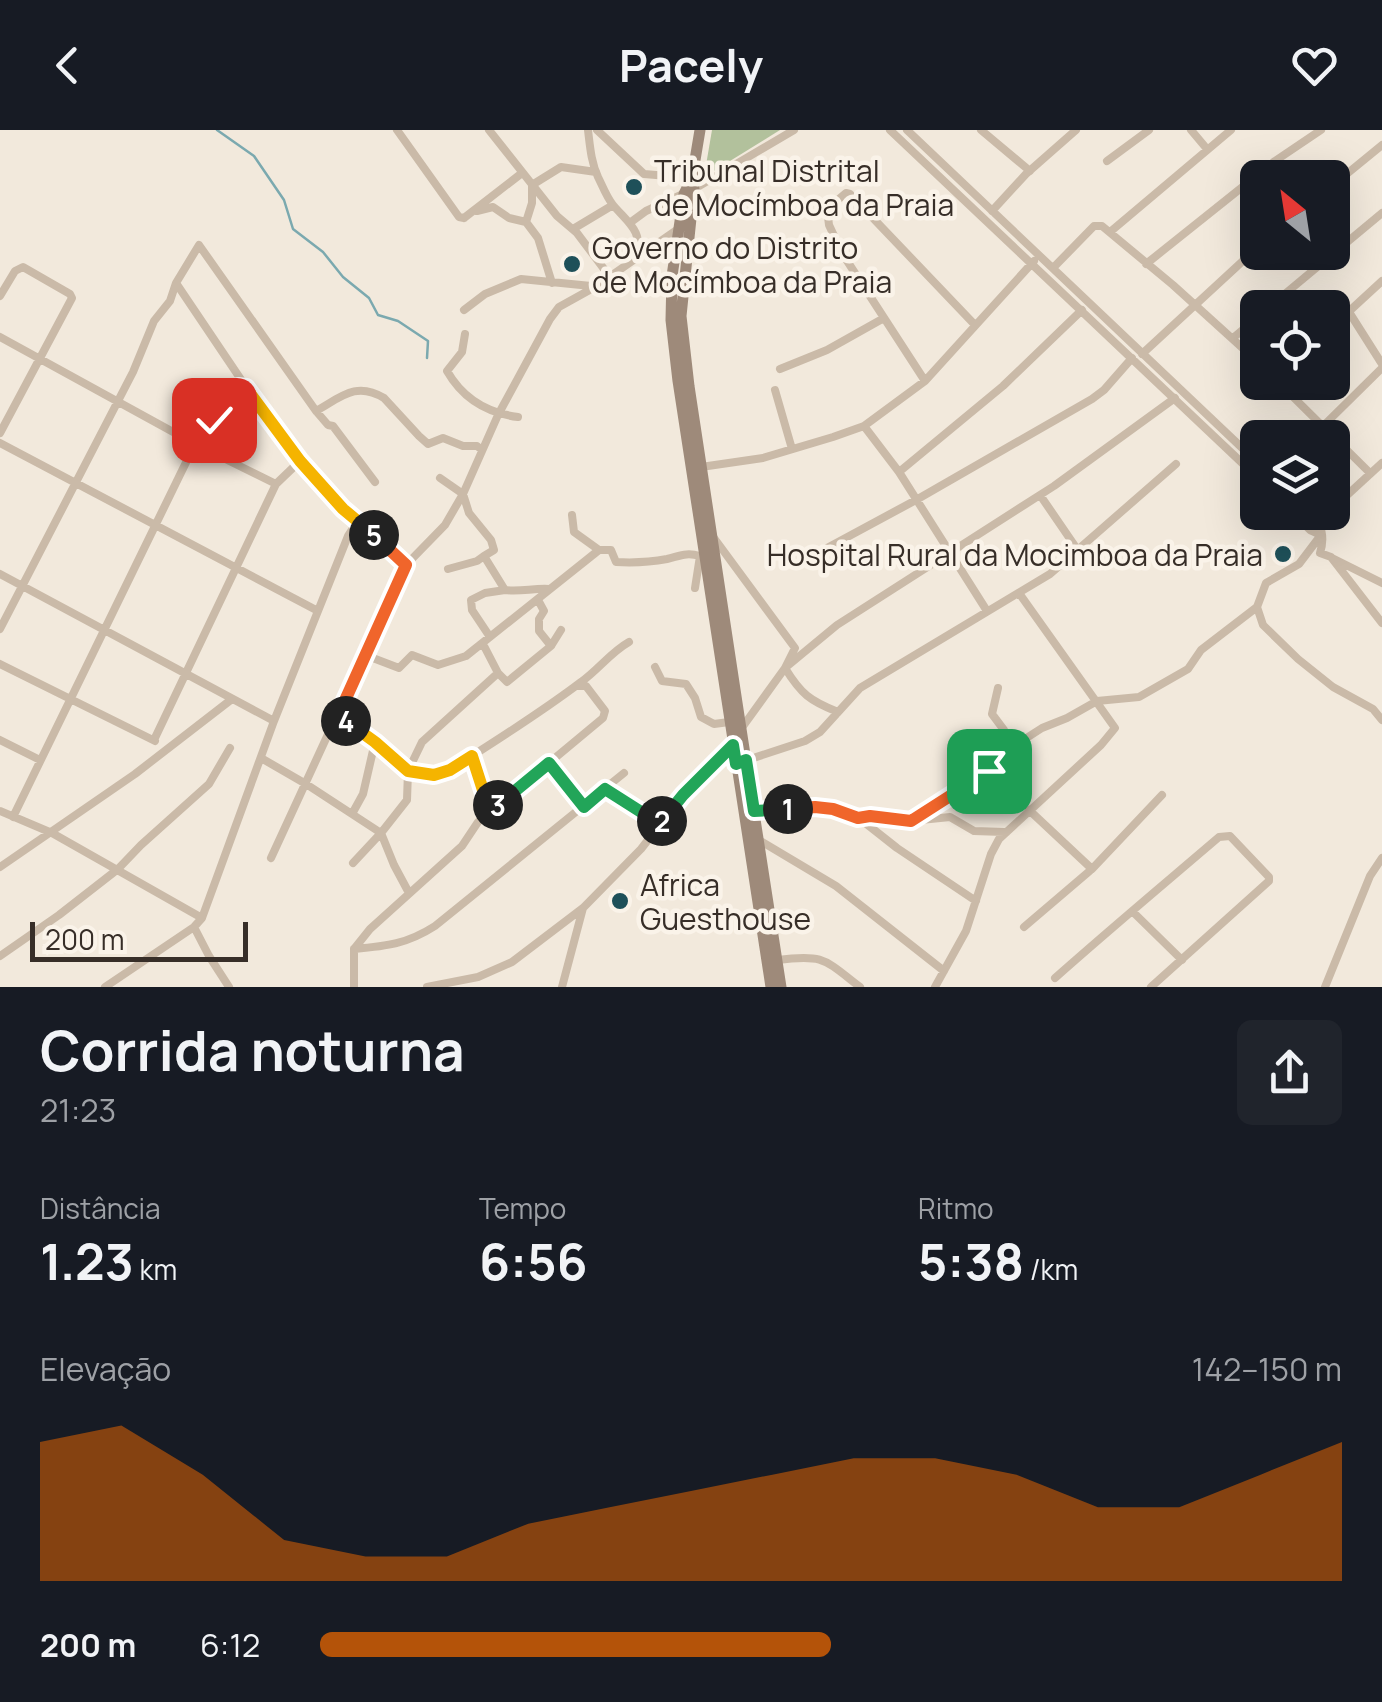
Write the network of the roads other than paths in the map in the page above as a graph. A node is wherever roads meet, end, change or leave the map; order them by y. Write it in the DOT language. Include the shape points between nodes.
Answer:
graph roads {
  1 [pos="397,130"];
  2 [pos="489,130"];
  3 [pos="588,130"];
  4 [pos="597,130"];
  5 [pos="700,130"];
  6 [pos="794,130"];
  7 [pos="890,130"];
  8 [pos="907,130"];
  9 [pos="981,130"];
  10 [pos="1054,130"];
  11 [pos="1076,130"];
  12 [pos="1149,130"];
  13 [pos="1191,130"];
  14 [pos="1231,130"];
  15 [pos="1321,130"];
  16 [pos="1062,142"];
  17 [pos="1382,145"];
  18 [pos="1206,149"];
  19 [pos="1107,161"];
  20 [pos="944,166"];
  21 [pos="1030,171"];
  22 [pos="1350,171"];
  23 [pos="522,172"];
  24 [pos="596,172"];
  25 [pos="936,174"];
  26 [pos="532,186"];
  27 [pos="690,187"];
  28 [pos="613,205"];
  29 [pos="992,211"];
  30 [pos="1382,213"];
  31 [pos="464,218"];
  32 [pos="526,222"];
  33 [pos="631,222"];
  34 [pos="678,228"];
  35 [pos="573,229"];
  36 [pos="1110,232"];
  37 [pos="1040,256"];
  38 [pos="636,260"];
  39 [pos="1032,264"];
  40 [pos="1146,264"];
  41 [pos="1240,264"];
  42 [pos="1053,268"];
  43 [pos="610,277"];
  44 [pos="1382,281"];
  45 [pos="176,283"];
  46 [pos="552,283"];
  47 [pos="595,287"];
  48 [pos="1290,290"];
  49 [pos="0,296"];
  50 [pos="1195,305"];
  51 [pos="464,310"];
  52 [pos="1082,310"];
  53 [pos="1350,311"];
  54 [pos="1350,314"];
  55 [pos="884,318"];
  56 [pos="976,325"];
  57 [pos="1240,332"];
  58 [pos="465,334"];
  59 [pos="0,338"];
  60 [pos="1233,338"];
  61 [pos="1240,345"];
  62 [pos="1142,354"];
  63 [pos="38,358"];
  64 [pos="1132,358"];
  65 [pos="1382,366"];
  66 [pos="780,369"];
  67 [pos="925,381"];
  68 [pos="247,389"];
  69 [pos="775,390"];
  70 [pos="1175,398"];
  71 [pos="117,400"];
  72 [pos="1296,400"];
  73 [pos="316,412"];
  74 [pos="498,415"];
  75 [pos="518,417"];
  76 [pos="1316,420"];
  77 [pos="1330,420"];
  78 [pos="864,426"];
  79 [pos="0,433"];
  80 [pos="0,443"];
  81 [pos="195,444"];
  82 [pos="1240,446"];
  83 [pos="792,449"];
  84 [pos="482,450"];
  85 [pos="1350,453"];
  86 [pos="300,461"];
  87 [pos="1240,461"];
  88 [pos="1382,463"];
  89 [pos="1176,464"];
  90 [pos="697,468"];
  91 [pos="899,472"];
  92 [pos="1370,473"];
  93 [pos="440,478"];
  94 [pos="76,482"];
  95 [pos="375,482"];
  96 [pos="276,484"];
  97 [pos="1350,492"];
  98 [pos="463,494"];
  99 [pos="1040,495"];
  100 [pos="916,500"];
  101 [pos="572,515"];
  102 [pos="357,522"];
  103 [pos="156,524"];
  104 [pos="1310,530"];
  105 [pos="1321,530"];
  106 [pos="1321,535"];
  107 [pos="713,536"];
  108 [pos="827,548"];
  109 [pos="1077,549"];
  110 [pos="599,550"];
  111 [pos="949,552"];
  112 [pos="484,556"];
  113 [pos="1331,558"];
  114 [pos="406,565"];
  115 [pos="238,567"];
  116 [pos="448,569"];
  117 [pos="0,574"];
  118 [pos="1382,583"];
  119 [pos="24,586"];
  120 [pos="695,588"];
  121 [pos="549,589"];
  122 [pos="505,590"];
  123 [pos="1019,593"];
  124 [pos="538,600"];
  125 [pos="1257,607"];
  126 [pos="318,611"];
  127 [pos="987,611"];
  128 [pos="1379,613"];
  129 [pos="1382,623"];
  130 [pos="0,630"];
  131 [pos="103,630"];
  132 [pos="560,630"];
  133 [pos="486,640"];
  134 [pos="629,642"];
  135 [pos="550,646"];
  136 [pos="365,655"];
  137 [pos="0,664"];
  138 [pos="655,667"];
  139 [pos="785,668"];
  140 [pos="184,672"];
  141 [pos="498,673"];
  142 [pos="576,686"];
  143 [pos="998,688"];
  144 [pos="232,699"];
  145 [pos="69,700"];
  146 [pos="1097,701"];
  147 [pos="838,712"];
  148 [pos="338,716"];
  149 [pos="1382,720"];
  150 [pos="274,721"];
  151 [pos="736,735"];
  152 [pos="0,740"];
  153 [pos="154,740"];
  154 [pos="375,742"];
  155 [pos="230,748"];
  156 [pos="1011,748"];
  157 [pos="166,749"];
  158 [pos="472,756"];
  159 [pos="261,758"];
  160 [pos="40,760"];
  161 [pos="741,762"];
  162 [pos="549,763"];
  163 [pos="408,771"];
  164 [pos="624,773"];
  165 [pos="306,784"];
  166 [pos="605,789"];
  167 [pos="1162,796"];
  168 [pos="584,807"];
  169 [pos="0,810"];
  170 [pos="1029,810"];
  171 [pos="754,811"];
  172 [pos="490,812"];
  173 [pos="352,814"];
  174 [pos="13,816"];
  175 [pos="858,818"];
  176 [pos="911,821"];
  177 [pos="660,824"];
  178 [pos="52,832"];
  179 [pos="1006,832"];
  180 [pos="382,834"];
  181 [pos="759,840"];
  182 [pos="271,858"];
  183 [pos="1382,858"];
  184 [pos="353,863"];
  185 [pos="0,867"];
  186 [pos="118,869"];
  187 [pos="1092,869"];
  188 [pos="410,893"];
  189 [pos="976,901"];
  190 [pos="583,908"];
  191 [pos="1133,912"];
  192 [pos="202,918"];
  193 [pos="194,927"];
  194 [pos="1024,927"];
  195 [pos="354,949"];
  196 [pos="773,953"];
  197 [pos="0,956"];
  198 [pos="1182,960"];
  199 [pos="944,971"];
  200 [pos="1055,978"];
  201 [pos="105,987"];
  202 [pos="229,987"];
  203 [pos="354,987"];
  204 [pos="427,987"];
  205 [pos="562,987"];
  206 [pos="770,987"];
  207 [pos="782,987"];
  208 [pos="860,987"];
  209 [pos="935,987"];
  210 [pos="1151,987"];
  211 [pos="1325,987"];
  1 -- 31 [label="street"];
  2 -- 23 [label="street"];
  3 -- 24 [label="street"];
  4 -- 27 [label="street" via="644,174"];
  5 -- 27 [label="street"];
  6 -- 27 [label="street"];
  7 -- 25 [label="street"];
  8 -- 20 [label="street"];
  9 -- 21 [label="street"];
  10 -- 16 [label="street"];
  11 -- 16 [label="street"];
  12 -- 19 [label="street"];
  13 -- 18 [label="street"];
  14 -- 18 [label="street"];
  15 -- 40 [label="street"];
  16 -- 21 [label="street"];
  17 -- 22 [label="street"];
  18 -- 36 [label="street"];
  20 -- 25 [label="street"];
  20 -- 29 [label="street"];
  21 -- 29 [label="street"];
  23 -- 26 [label="street"];
  23 -- 31 [label="street"];
  24 -- 26 [label="street" via="561,167"];
  24 -- 28 [label="street"];
  25 -- 39 [label="street"];
  26 -- 32 [label="street"];
  26 -- 35 [label="street"];
  27 -- 33 [label="street"];
  27 -- 34 [label="street"];
  27 -- 90 [label="street" via="681,316"];
  28 -- 33 [label="street"];
  28 -- 35 [label="street"];
  29 -- 37 [label="street"];
  30 -- 48 [label="street"];
  31 -- 32 [label="street" via="493,207"];
  32 -- 46 [label="street"];
  33 -- 38 [label="street"];
  34 -- 38 [label="street"];
  34 -- 90 [label="street" via="671,320"];
  35 -- 43 [label="street"];
  36 -- 40 [label="street"];
  36 -- 42 [label="street" via="1094,226"];
  37 -- 39 [label="street"];
  37 -- 42 [label="street"];
  38 -- 43 [label="street"];
  39 -- 52 [label="street"];
  39 -- 56 [label="street"];
  40 -- 50 [label="street"];
  41 -- 50 [label="street"];
  42 -- 62 [label="street"];
  43 -- 47 [label="street"];
  44 -- 53 [label="street"];
  45 -- 68 [label="street"];
  45 -- 71 [label="street"];
  45 -- 73 [label="street" via="199,246"];
  46 -- 47 [label="street"];
  46 -- 51 [label="street" via="513,281"];
  47 -- 74 [label="street" via="550,319"];
  49 -- 63 [label="street" via="23,268 70,294"];
  50 -- 60 [label="street"];
  50 -- 62 [label="street"];
  52 -- 64 [label="street"];
  52 -- 91 [label="street"];
  54 -- 65 [label="street"];
  55 -- 56 [label="street" via="829,226 827,209 846,193"];
  55 -- 66 [label="street"];
  55 -- 67 [label="street"];
  56 -- 67 [label="street"];
  57 -- 60 [label="street"];
  58 -- 74 [label="street" via="462,352 447,371 458,390"];
  59 -- 63 [label="street"];
  60 -- 61 [label="street"];
  62 -- 82 [label="street"];
  63 -- 71 [label="street"];
  63 -- 79 [label="street"];
  64 -- 70 [label="street"];
  64 -- 100 [label="street" via="1092,399"];
  65 -- 77 [label="street"];
  67 -- 78 [label="street"];
  68 -- 81 [label="street" via="234,390"];
  68 -- 86 [label="street"];
  69 -- 83 [label="street"];
  70 -- 87 [label="street"];
  70 -- 99 [label="street"];
  71 -- 81 [label="street"];
  71 -- 94 [label="street"];
  72 -- 76 [label="street"];
  73 -- 84 [label="street" via="351,390 377,394 428,444 443,438"];
  73 -- 95 [label="street"];
  74 -- 75 [label="street"];
  74 -- 84 [label="street"];
  78 -- 83 [label="street"];
  78 -- 91 [label="street"];
  80 -- 94 [label="street"];
  81 -- 96 [label="street"];
  81 -- 103 [label="street"];
  83 -- 90 [label="street"];
  84 -- 98 [label="street"];
  85 -- 92 [label="street"];
  86 -- 96 [label="street"];
  86 -- 102 [label="street"];
  88 -- 92 [label="street"];
  89 -- 109 [label="street"];
  90 -- 107 [label="street"];
  90 -- 151 [label="street"];
  91 -- 100 [label="street"];
  92 -- 97 [label="street"];
  93 -- 98 [label="street"];
  94 -- 103 [label="street"];
  94 -- 119 [label="street"];
  96 -- 115 [label="street"];
  98 -- 112 [label="street" via="491,540 494,550"];
  98 -- 114 [label="street" via="446,525"];
  99 -- 109 [label="street"];
  99 -- 111 [label="street"];
  100 -- 108 [label="street"];
  100 -- 111 [label="street"];
  101 -- 110 [label="street" via="574,532"];
  102 -- 114 [label="street"];
  102 -- 126 [label="street"];
  103 -- 115 [label="street"];
  103 -- 131 [label="street"];
  104 -- 106 [label="street"];
  105 -- 106 [label="street"];
  106 -- 113 [label="street" via="1320,554"];
  106 -- 125 [label="street" via="1299,564 1266,584"];
  107 -- 139 [label="street" via="794,648"];
  107 -- 151 [label="street"];
  109 -- 123 [label="street"];
  110 -- 120 [label="street" via="611,550 616,562 700,556"];
  110 -- 121 [label="street"];
  111 -- 127 [label="street"];
  111 -- 139 [label="street"];
  112 -- 116 [label="street"];
  112 -- 122 [label="street"];
  113 -- 118 [label="street"];
  113 -- 128 [label="street"];
  114 -- 136 [label="street"];
  115 -- 126 [label="street"];
  115 -- 140 [label="street"];
  117 -- 119 [label="street"];
  119 -- 130 [label="street"];
  119 -- 131 [label="street"];
  121 -- 122 [label="street"];
  121 -- 124 [label="street"];
  122 -- 133 [label="street" via="472,600"];
  123 -- 127 [label="street"];
  123 -- 146 [label="street"];
  124 -- 133 [label="street"];
  124 -- 135 [label="street" via="544,610 539,631"];
  125 -- 146 [label="street" via="1165,683 1138,697"];
  125 -- 149 [label="street" via="1262,625 1298,659"];
  126 -- 150 [label="street"];
  127 -- 147 [label="street" via="860,688"];
  128 -- 129 [label="street"];
  131 -- 140 [label="street"];
  131 -- 145 [label="street"];
  132 -- 135 [label="street"];
  133 -- 136 [label="street" via="438,665 412,655 399,668"];
  133 -- 141 [label="street"];
  134 -- 142 [label="street"];
  135 -- 141 [label="street" via="508,682"];
  136 -- 148 [label="street"];
  137 -- 145 [label="street"];
  138 -- 151 [label="street" via="662,681 686,684 701,717"];
  139 -- 147 [label="street" via="811,701"];
  139 -- 151 [label="street"];
  140 -- 144 [label="street"];
  140 -- 153 [label="street"];
  141 -- 163 [label="street" via="422,742"];
  142 -- 158 [label="street"];
  142 -- 162 [label="street" via="586,686 604,716"];
  143 -- 156 [label="street" via="992,714"];
  144 -- 150 [label="street"];
  144 -- 157 [label="street"];
  145 -- 153 [label="street"];
  145 -- 160 [label="street"];
  146 -- 156 [label="street"];
  146 -- 170 [label="street" via="1113,733"];
  147 -- 161 [label="street" via="806,741"];
  148 -- 154 [label="street"];
  148 -- 165 [label="street"];
  150 -- 159 [label="street"];
  151 -- 161 [label="street"];
  151 -- 177 [label="street"];
  152 -- 160 [label="street"];
  153 -- 157 [label="street"];
  154 -- 163 [label="street"];
  154 -- 173 [label="street"];
  155 -- 186 [label="street" via="210,784"];
  156 -- 176 [label="street" via="995,767"];
  157 -- 178 [label="street"];
  158 -- 163 [label="street" via="434,775"];
  158 -- 172 [label="street"];
  159 -- 165 [label="street"];
  159 -- 192 [label="street"];
  160 -- 174 [label="street"];
  161 -- 171 [label="street"];
  161 -- 196 [label="street"];
  162 -- 168 [label="street"];
  162 -- 172 [label="street"];
  163 -- 180 [label="street" via="406,800"];
  164 -- 166 [label="street"];
  165 -- 173 [label="street"];
  165 -- 182 [label="street"];
  166 -- 168 [label="street"];
  166 -- 177 [label="street"];
  167 -- 187 [label="street"];
  168 -- 195 [label="street" via="420,936"];
  169 -- 174 [label="street"];
  170 -- 179 [label="street"];
  170 -- 187 [label="street"];
  171 -- 175 [label="street" via="815,807"];
  171 -- 181 [label="street"];
  172 -- 188 [label="street"];
  173 -- 180 [label="street"];
  174 -- 178 [label="street"];
  175 -- 176 [label="street"];
  175 -- 189 [label="street"];
  176 -- 179 [label="street" via="950,816 974,831"];
  177 -- 190 [label="street"];
  178 -- 185 [label="street"];
  178 -- 186 [label="street"];
  179 -- 189 [label="street"];
  180 -- 184 [label="street"];
  180 -- 188 [label="street"];
  181 -- 196 [label="street"];
  181 -- 199 [label="street" via="836,886"];
  183 -- 211 [label="street"];
  186 -- 192 [label="street"];
  186 -- 197 [label="street"];
  187 -- 194 [label="street"];
  188 -- 195 [label="street"];
  189 -- 199 [label="street"];
  190 -- 204 [label="street" via="512,962"];
  190 -- 205 [label="street"];
  191 -- 198 [label="street"];
  191 -- 198 [label="street" via="1219,837 1230,836 1268,882"];
  191 -- 200 [label="street"];
  192 -- 193 [label="street"];
  193 -- 201 [label="street"];
  193 -- 202 [label="street"];
  195 -- 203 [label="street"];
  196 -- 206 [label="street"];
  196 -- 207 [label="street"];
  196 -- 208 [label="street" via="819,958"];
  198 -- 210 [label="street"];
  199 -- 209 [label="street"];
}
